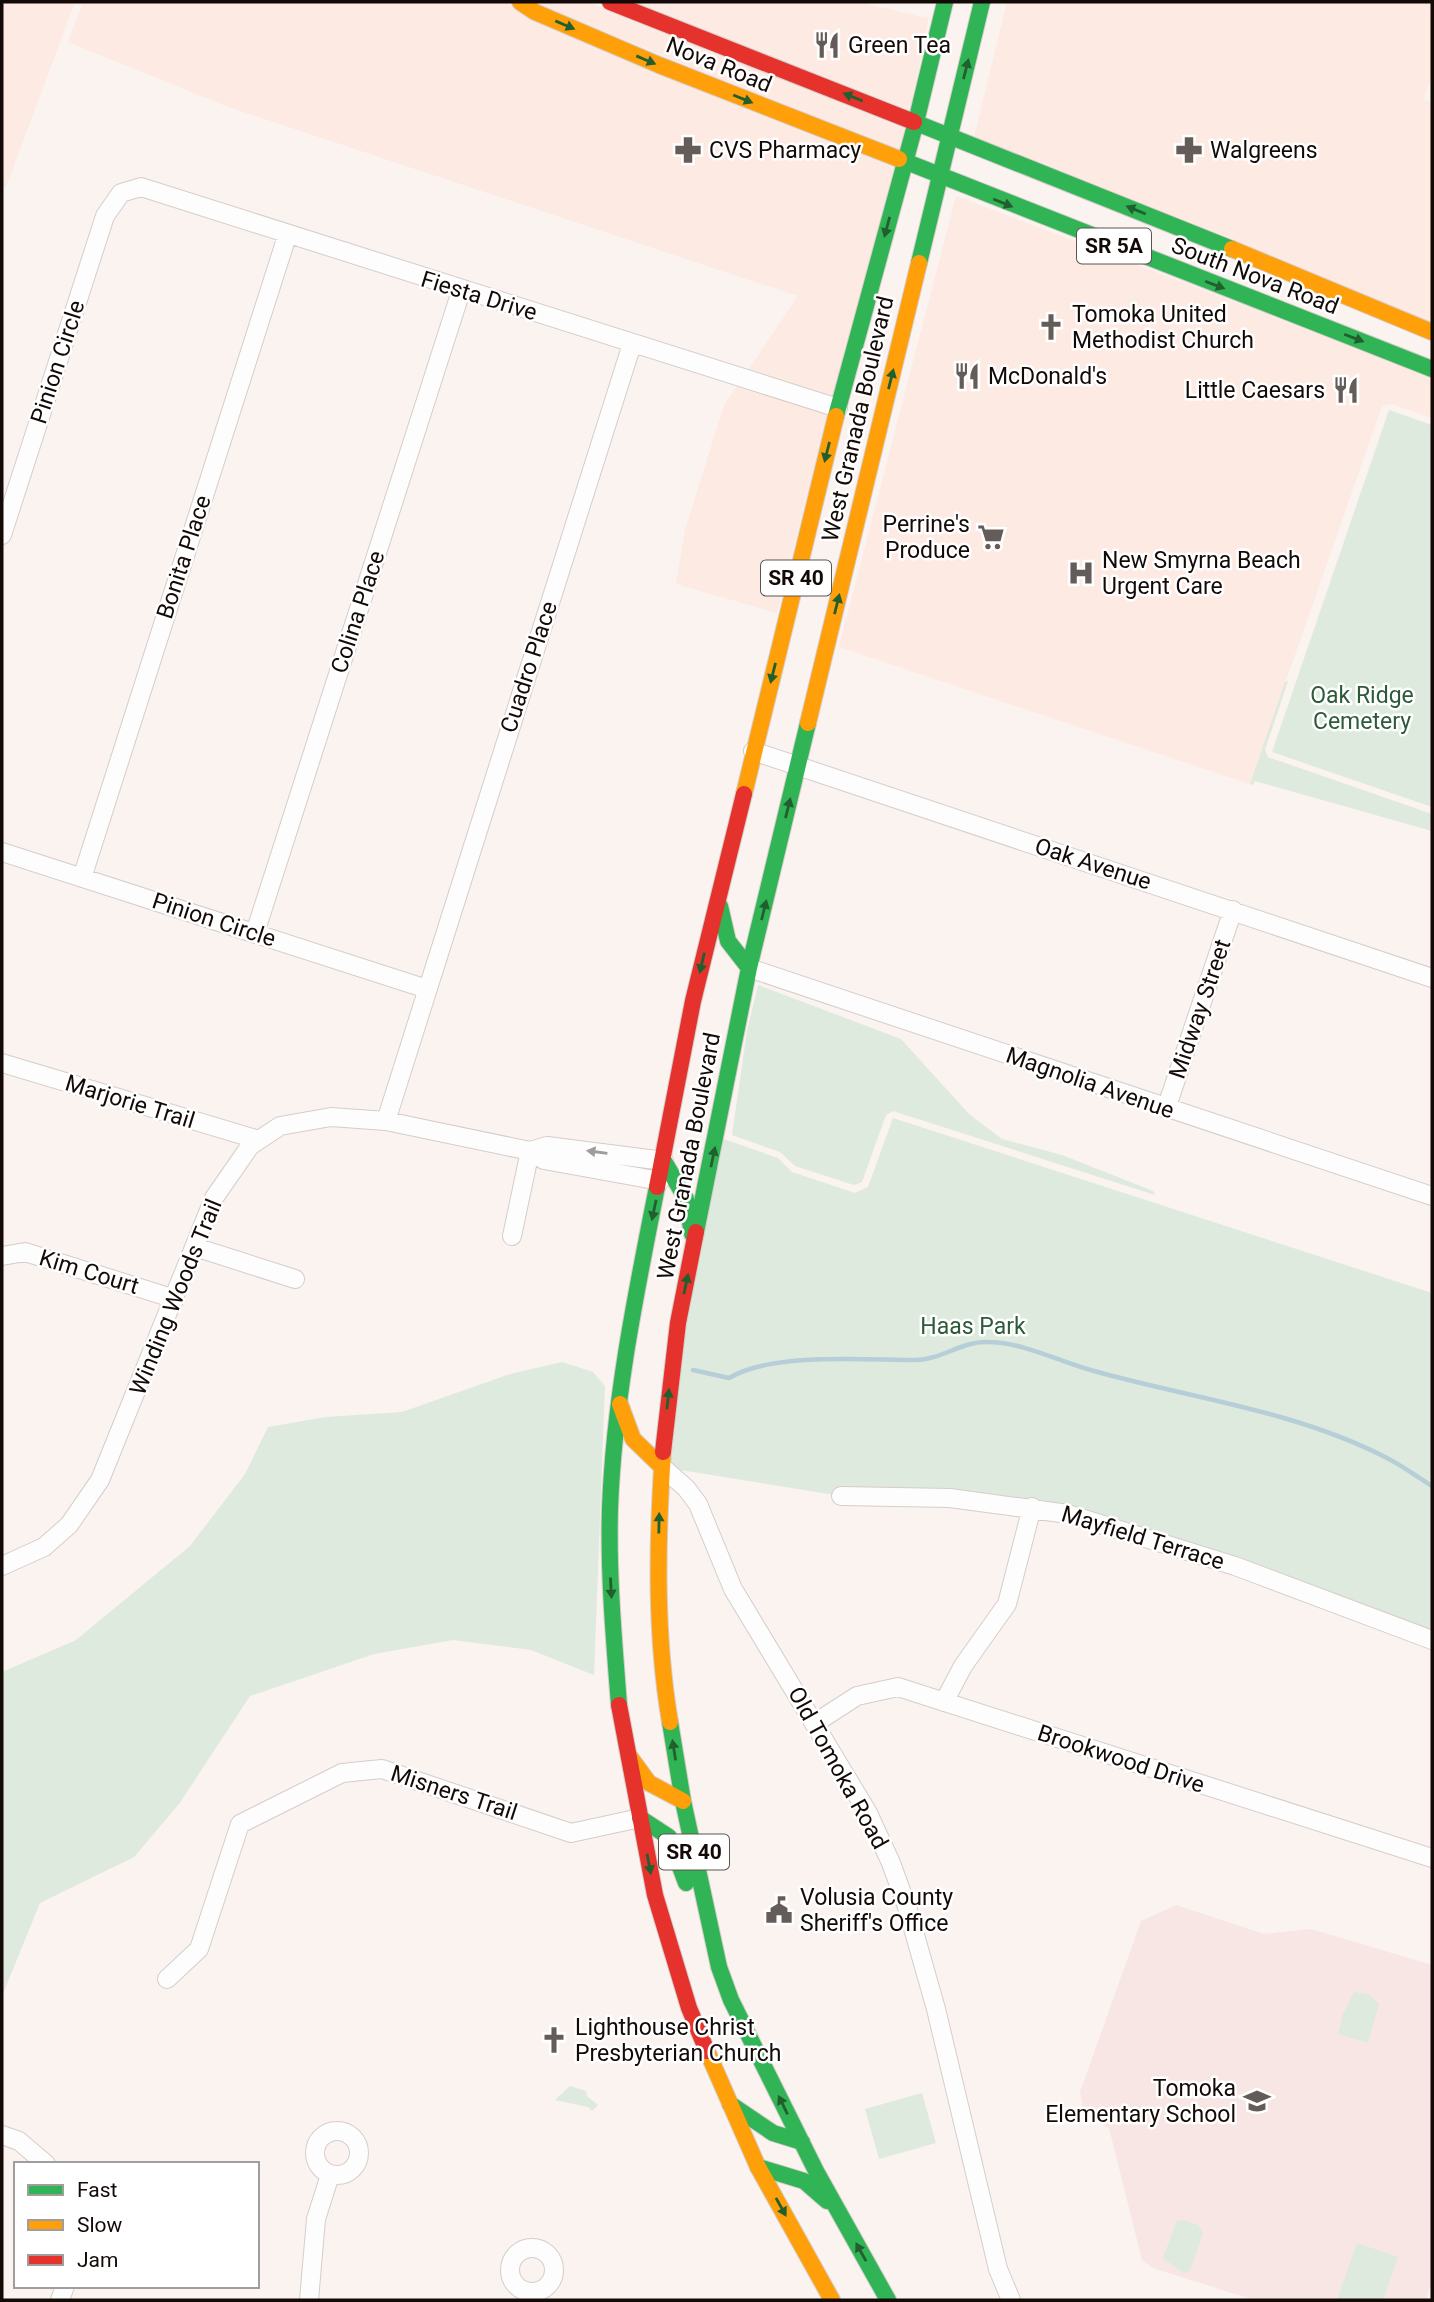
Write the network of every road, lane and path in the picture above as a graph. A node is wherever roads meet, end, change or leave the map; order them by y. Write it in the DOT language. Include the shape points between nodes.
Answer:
graph roads {
  1 [pos="520,2"];
  2 [pos="610,2"];
  3 [pos="945,2"];
  4 [pos="982,2"];
  5 [pos="916,122"];
  6 [pos="950,135"];
  7 [pos="905,163"];
  8 [pos="940,177"];
  9 [pos="121,193"];
  10 [pos="287,236"];
  11 [pos="461,291"];
  12 [pos="1367,306"];
  13 [pos="1290,313"];
  14 [pos="1432,332"];
  15 [pos="632,344"];
  16 [pos="1432,369"];
  17 [pos="838,408"];
  18 [pos="2,535"];
  19 [pos="753,751"];
  20 [pos="798,766"];
  21 [pos="2,852"];
  22 [pos="82,878"];
  23 [pos="718,897"];
  24 [pos="1233,910"];
  25 [pos="254,933"];
  26 [pos="749,968"];
  27 [pos="1432,978"];
  28 [pos="427,989"];
  29 [pos="2,1063"];
  30 [pos="1167,1108"];
  31 [pos="386,1121"];
  32 [pos="259,1140"];
  33 [pos="530,1151"];
  34 [pos="664,1161"];
  35 [pos="660,1181"];
  36 [pos="1432,1195"];
  37 [pos="512,1236"];
  38 [pos="195,1247"];
  39 [pos="694,1247"];
  40 [pos="2,1256"];
  41 [pos="295,1279"];
  42 [pos="175,1299"];
  43 [pos="618,1398"];
  44 [pos="662,1466"];
  45 [pos="841,1496"];
  46 [pos="1032,1507"];
  47 [pos="5,1559"];
  48 [pos="1432,1640"];
  49 [pos="944,1702"];
  50 [pos="815,1723"];
  51 [pos="625,1749"];
  52 [pos="682,1801"];
  53 [pos="640,1818"];
  54 [pos="1432,1858"];
  55 [pos="719,1967"];
  56 [pos="167,1979"];
  57 [pos="728,2102"];
  58 [pos="2,2136"];
  59 [pos="802,2142"];
  60 [pos="44,2162"];
  61 [pos="758,2166"];
  62 [pos="330,2175"];
  63 [pos="837,2209"];
  64 [pos="309,2300"];
  65 [pos="832,2300"];
  66 [pos="888,2300"];
  67 [pos="1011,2300"];
  1 -- 7 [label="main road, Nova Road / SR 5A, one-way" via="659,65"];
  5 -- 2 [label="main road, Nova Road / SR 5A, one-way"];
  3 -- 5 [label="main road, West Granada Boulevard / SR 40"];
  6 -- 4 [label="main road, West Granada Boulevard / SR 40, one-way"];
  5 -- 6 [label="main road, Nova Road / SR 5A"];
  5 -- 7 [label="main road, West Granada Boulevard / SR 40"];
  6 -- 8 [label="main road, West Granada Boulevard / SR 40"];
  12 -- 6 [label="main road, South Nova Road / SR 5A, one-way"];
  7 -- 8 [label="main road, South Nova Road / SR 5A"];
  7 -- 17 [label="main road, West Granada Boulevard / SR 40, one-way"];
  8 -- 13 [label="main road, South Nova Road / SR 5A, one-way"];
  20 -- 8 [label="main road, West Granada Boulevard / SR 40, one-way"];
  9 -- 10 [label="street, Fiesta Drive" via="141,187"];
  9 -- 18 [label="street, Pinion Circle" via="105,216"];
  10 -- 11 [label="street, Fiesta Drive"];
  10 -- 22 [label="street, Bonita Place"];
  11 -- 15 [label="street, Fiesta Drive"];
  11 -- 25 [label="street, Colina Place"];
  12 -- 13 [label="main road" via="1320,303"];
  12 -- 14 [label="main road, South Nova Road / SR 5A"];
  13 -- 16 [label="main road, South Nova Road / SR 5A, one-way"];
  15 -- 17 [label="street, Fiesta Drive"];
  15 -- 28 [label="street, Cuadro Place"];
  17 -- 19 [label="main road, West Granada Boulevard / SR 40, one-way"];
  19 -- 20 [label="street, Oak Avenue"];
  19 -- 23 [label="main road, West Granada Boulevard / SR 40"];
  20 -- 24 [label="street, Oak Avenue"];
  26 -- 20 [label="main road, West Granada Boulevard / SR 40, one-way"];
  21 -- 22 [label="street, Pinion Circle"];
  22 -- 25 [label="street, Pinion Circle"];
  23 -- 26 [label="main road" via="727,942"];
  23 -- 34 [label="main road, West Granada Boulevard / SR 40, one-way" via="693,1000"];
  24 -- 27 [label="street, Oak Avenue"];
  24 -- 30 [label="street, Midway Street"];
  25 -- 28 [label="street, Pinion Circle"];
  26 -- 30 [label="street, Magnolia Avenue"];
  39 -- 26 [label="main road, West Granada Boulevard / SR 40, one-way"];
  28 -- 31 [label="street, Cuadro Place"];
  29 -- 32 [label="street, Marjorie Trail"];
  30 -- 36 [label="street, Magnolia Avenue"];
  31 -- 32 [label="street, Winding Woods Trail" via="331,1117 280,1126"];
  31 -- 33 [label="street, Winding Woods Trail"];
  32 -- 38 [label="street, Winding Woods Trail" via="214,1198"];
  34 -- 33 [label="street, Winding Woods Trail, one-way" via="547,1146"];
  33 -- 35 [label="street, Winding Woods Trail" via="544,1160"];
  33 -- 37 [label="street"];
  34 -- 35 [label="main road, West Granada Boulevard / SR 40"];
  34 -- 39 [label="main road" via="686,1199"];
  35 -- 43 [label="main road, West Granada Boulevard / SR 40, one-way"];
  38 -- 41 [label="street"];
  38 -- 42 [label="street, Winding Woods Trail"];
  44 -- 39 [label="main road, West Granada Boulevard / SR 40, one-way" via="671,1370"];
  40 -- 42 [label="street, Kim Court" via="25,1252"];
  42 -- 47 [label="street, Winding Woods Trail" via="100,1480 69,1525 44,1547"];
  43 -- 44 [label="main road" via="633,1438"];
  43 -- 51 [label="main road, West Granada Boulevard / SR 40, one-way" via="610,1563"];
  44 -- 50 [label="street, Old Tomoka Road" via="698,1504 733,1589"];
  52 -- 44 [label="main road, West Granada Boulevard / SR 40, one-way" via="660,1615"];
  45 -- 46 [label="street, Mayfield Terrace" via="950,1498"];
  46 -- 48 [label="street, Mayfield Terrace" via="1235,1566"];
  46 -- 49 [label="street" via="1007,1604"];
  49 -- 50 [label="street, Brookwood Drive" via="898,1687 857,1696"];
  49 -- 54 [label="street, Brookwood Drive"];
  50 -- 67 [label="street, Old Tomoka Road" via="868,1813 907,1907 998,2269"];
  51 -- 52 [label="main road" via="649,1783"];
  51 -- 53 [label="main road, West Granada Boulevard / SR 40"];
  52 -- 55 [label="main road, West Granada Boulevard / SR 40"];
  53 -- 55 [label="main road" via="668,1837"];
  53 -- 56 [label="street, Misners Trail" via="571,1832 382,1769 342,1773 240,1824 199,1949"];
  53 -- 57 [label="main road, West Granada Boulevard / SR 40, one-way" via="670,1947 704,2048"];
  59 -- 55 [label="main road, West Granada Boulevard / SR 40, one-way"];
  57 -- 59 [label="main road" via="772,2133"];
  57 -- 61 [label="main road, West Granada Boulevard / SR 40"];
  58 -- 60 [label="street" via="19,2141"];
  59 -- 63 [label="main road, West Granada Boulevard / SR 40"];
  61 -- 63 [label="main road" via="804,2181"];
  61 -- 65 [label="main road, West Granada Boulevard / SR 40, one-way"];
  62 -- 64 [label="street" via="316,2220"];
  66 -- 63 [label="main road, West Granada Boulevard / SR 40, one-way"];
}
